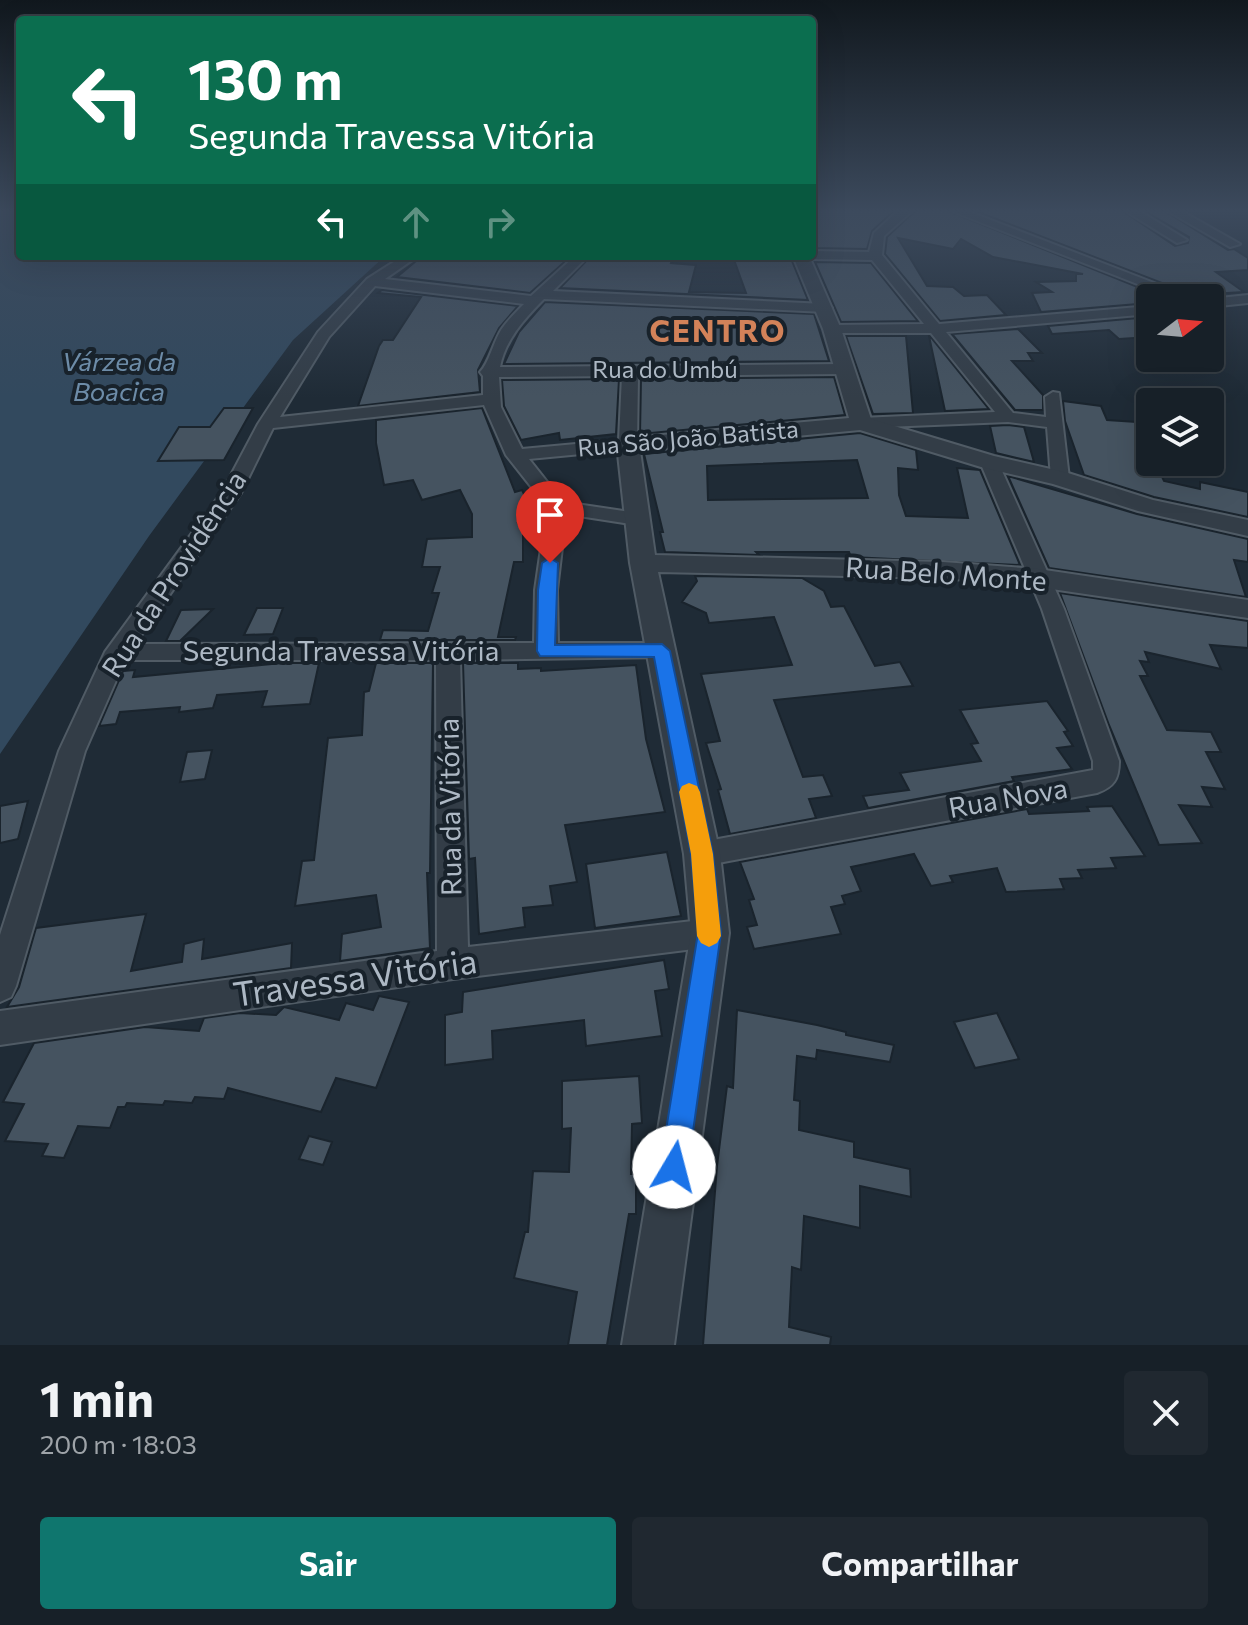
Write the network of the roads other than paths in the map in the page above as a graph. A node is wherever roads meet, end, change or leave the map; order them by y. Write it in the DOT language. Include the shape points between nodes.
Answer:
graph roads {
  1 [pos="386,273"];
  2 [pos="565,273"];
  3 [pos="809,273"];
  4 [pos="889,273"];
  5 [pos="1120,273"];
  6 [pos="372,282"];
  7 [pos="1149,284"];
  8 [pos="539,298"];
  9 [pos="1248,299"];
  10 [pos="1224,302"];
  11 [pos="825,308"];
  12 [pos="1136,312"];
  13 [pos="931,326"];
  14 [pos="832,329"];
  15 [pos="843,369"];
  16 [pos="630,371"];
  17 [pos="488,372"];
  18 [pos="1053,397"];
  19 [pos="490,399"];
  20 [pos="1008,417"];
  21 [pos="861,423"];
  22 [pos="1054,423"];
  23 [pos="267,424"];
  24 [pos="628,445"];
  25 [pos="515,455"];
  26 [pos="989,462"];
  27 [pos="1060,478"];
  28 [pos="557,507"];
  29 [pos="637,519"];
  30 [pos="1248,528"];
  31 [pos="643,563"];
  32 [pos="1038,578"];
  33 [pos="1248,609"];
  34 [pos="448,651"];
  35 [pos="546,651"];
  36 [pos="662,651"];
  37 [pos="117,652"];
  38 [pos="702,854"];
  39 [pos="710,933"];
  40 [pos="453,964"];
  41 [pos="0,986"];
  42 [pos="0,1028"];
  43 [pos="648,1345"];
  1 -- 6 [label="street, Rua da Providência"];
  2 -- 8 [label="street"];
  3 -- 11 [label="street"];
  4 -- 13 [label="street"];
  5 -- 7 [label="street"];
  6 -- 8 [label="street"];
  6 -- 23 [label="street, Rua da Providência" via="323,335"];
  8 -- 11 [label="street"];
  8 -- 17 [label="street" via="498,344"];
  9 -- 10 [label="street"];
  11 -- 14 [label="street"];
  12 -- 13 [label="street" via="1017,325"];
  13 -- 14 [label="street"];
  13 -- 20 [label="street"];
  14 -- 15 [label="street"];
  15 -- 16 [label="street, Rua do Umbú"];
  15 -- 21 [label="street"];
  16 -- 17 [label="street, Rua do Umbú"];
  16 -- 24 [label="street"];
  17 -- 19 [label="street"];
  18 -- 22 [label="street"];
  19 -- 23 [label="street"];
  19 -- 25 [label="street"];
  20 -- 21 [label="street"];
  20 -- 22 [label="street"];
  21 -- 24 [label="street, Rua São João Batista"];
  21 -- 26 [label="street"];
  22 -- 27 [label="street"];
  23 -- 37 [label="street, Rua da Providência" via="231,493"];
  24 -- 25 [label="street, Rua São João Batista"];
  24 -- 29 [label="street"];
  25 -- 28 [label="street"];
  26 -- 27 [label="street"];
  26 -- 32 [label="street"];
  27 -- 30 [label="street" via="1147,506"];
  28 -- 29 [label="street"];
  28 -- 35 [label="street" via="546,590"];
  29 -- 31 [label="street"];
  31 -- 32 [label="street, Rua Belo Monte" via="943,570"];
  31 -- 36 [label="street"];
  32 -- 33 [label="street, Rua Belo Monte"];
  32 -- 38 [label="street, Rua Nova" via="1106,761 1106,775 1097,782"];
  34 -- 35 [label="street, Segunda Travessa Vitória"];
  34 -- 37 [label="street, Segunda Travessa Vitória"];
  34 -- 40 [label="street, Rua da Vitória"];
  35 -- 36 [label="street, Segunda Travessa Vitória"];
  36 -- 38 [label="street"];
  37 -- 41 [label="street, Rua da Providência" via="72,751"];
  38 -- 39 [label="street"];
  39 -- 40 [label="street, Travessa Vitória"];
  39 -- 43 [label="street"];
  40 -- 42 [label="street, Travessa Vitória"];
}
